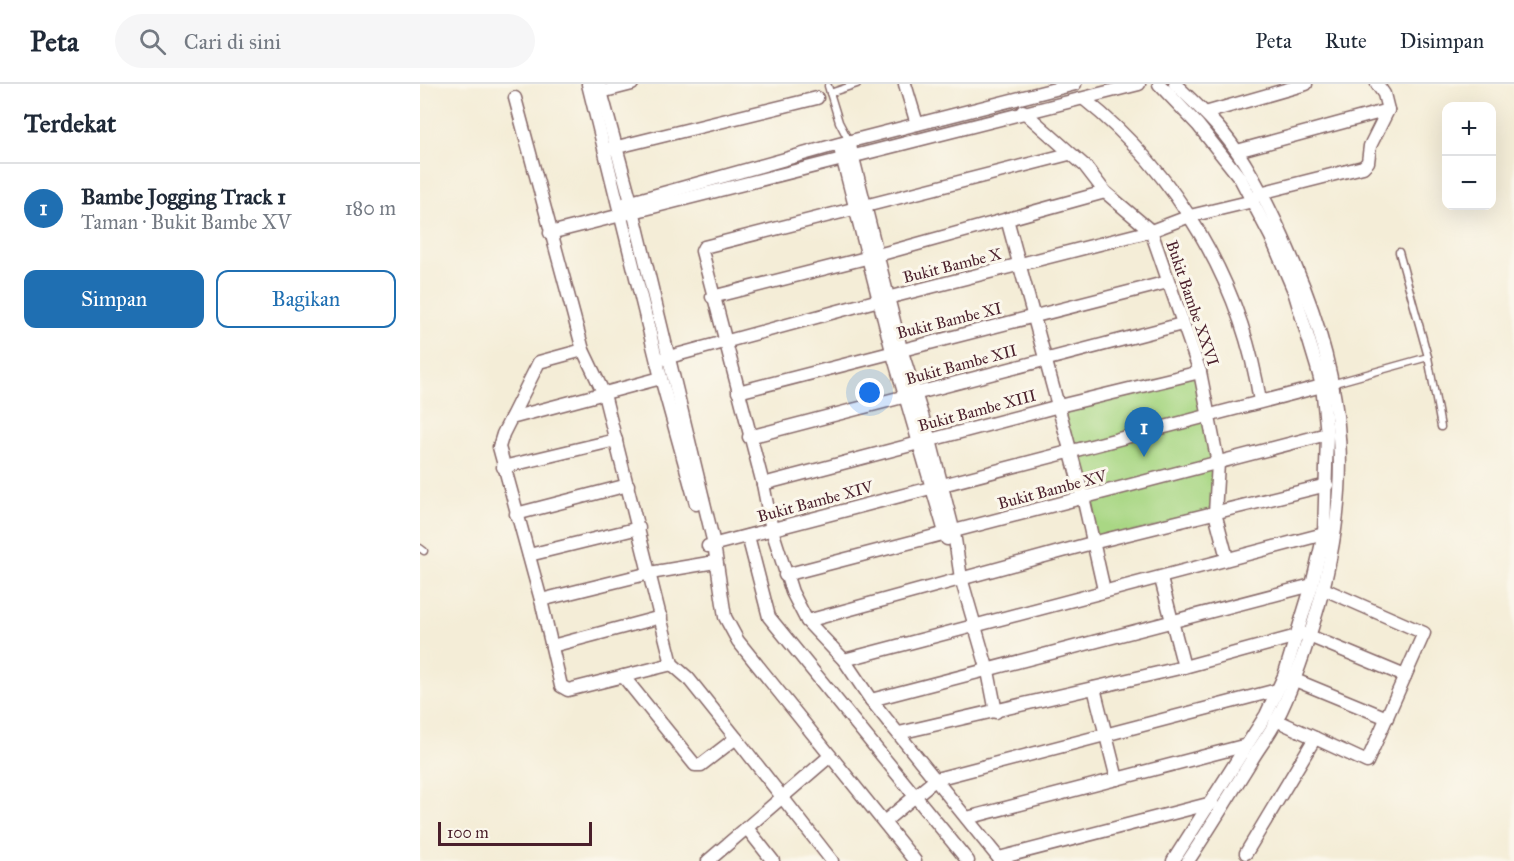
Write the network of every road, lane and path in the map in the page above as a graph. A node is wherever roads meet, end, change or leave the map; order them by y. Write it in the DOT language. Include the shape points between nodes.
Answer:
graph roads {
  1 [pos="588,84"];
  2 [pos="632,84"];
  3 [pos="857,84"];
  4 [pos="905,84"];
  5 [pos="1075,84"];
  6 [pos="1139,84"];
  7 [pos="1159,84"];
  8 [pos="1175,84"];
  9 [pos="1306,84"];
  10 [pos="1377,84"];
  11 [pos="828,86"];
  12 [pos="600,88"];
  13 [pos="830,93"];
  14 [pos="515,98"];
  15 [pos="817,98"];
  16 [pos="1084,99"];
  17 [pos="1388,110"];
  18 [pos="1023,111"];
  19 [pos="1205,113"];
  20 [pos="839,122"];
  21 [pos="918,124"];
  22 [pos="844,143"];
  23 [pos="610,149"];
  24 [pos="1236,151"];
  25 [pos="1070,154"];
  26 [pos="848,158"];
  27 [pos="1105,192"];
  28 [pos="1257,197"];
  29 [pos="861,207"];
  30 [pos="627,209"];
  31 [pos="1190,216"];
  32 [pos="1007,219"];
  33 [pos="1151,231"];
  34 [pos="550,233"];
  35 [pos="1399,252"];
  36 [pos="873,256"];
  37 [pos="1018,266"];
  38 [pos="1168,282"];
  39 [pos="712,297"];
  40 [pos="884,299"];
  41 [pos="1033,316"];
  42 [pos="1182,324"];
  43 [pos="727,343"];
  44 [pos="583,350"];
  45 [pos="897,350"];
  46 [pos="1428,357"];
  47 [pos="1046,358"];
  48 [pos="663,359"];
  49 [pos="1200,372"];
  50 [pos="661,378"];
  51 [pos="1328,385"];
  52 [pos="738,392"];
  53 [pos="603,394"];
  54 [pos="910,395"];
  55 [pos="1260,401"];
  56 [pos="1059,406"];
  57 [pos="1210,415"];
  58 [pos="511,418"];
  59 [pos="1441,427"];
  60 [pos="1327,435"];
  61 [pos="749,437"];
  62 [pos="616,440"];
  63 [pos="925,441"];
  64 [pos="1069,450"];
  65 [pos="1218,464"];
  66 [pos="503,467"];
  67 [pos="763,484"];
  68 [pos="628,485"];
  69 [pos="936,485"];
  70 [pos="1326,485"];
  71 [pos="1083,497"];
  72 [pos="1215,513"];
  73 [pos="516,514"];
  74 [pos="639,528"];
  75 [pos="772,530"];
  76 [pos="949,534"];
  77 [pos="1324,534"];
  78 [pos="748,536"];
  79 [pos="1092,543"];
  80 [pos="713,552"];
  81 [pos="529,555"];
  82 [pos="1227,558"];
  83 [pos="650,573"];
  84 [pos="785,575"];
  85 [pos="961,578"];
  86 [pos="1161,579"];
  87 [pos="1318,587"];
  88 [pos="1104,590"];
  89 [pos="541,600"];
  90 [pos="661,617"];
  91 [pos="807,621"];
  92 [pos="1173,621"];
  93 [pos="975,626"];
  94 [pos="1301,634"];
  95 [pos="552,646"];
  96 [pos="844,660"];
  97 [pos="672,664"];
  98 [pos="1184,667"];
  99 [pos="988,671"];
  100 [pos="623,676"];
  101 [pos="1405,676"];
  102 [pos="1294,680"];
  103 [pos="1094,688"];
  104 [pos="1277,690"];
  105 [pos="872,700"];
  106 [pos="996,712"];
  107 [pos="1387,718"];
  108 [pos="1276,720"];
  109 [pos="899,733"];
  110 [pos="1106,735"];
  111 [pos="736,738"];
  112 [pos="1315,738"];
  113 [pos="1247,746"];
  114 [pos="830,756"];
  115 [pos="936,779"];
  116 [pos="1117,779"];
  117 [pos="915,796"];
  118 [pos="781,799"];
  119 [pos="1212,803"];
  120 [pos="967,818"];
  121 [pos="884,822"];
  122 [pos="747,828"];
  123 [pos="1246,853"];
  124 [pos="1000,859"];
  125 [pos="712,860"];
  126 [pos="773,861"];
  127 [pos="832,861"];
  128 [pos="915,861"];
  129 [pos="968,861"];
  130 [pos="1173,861"];
  131 [pos="1188,861"];
  1 -- 23 [label="street"];
  2 -- 12 [label="street"];
  3 -- 13 [label="lane"];
  4 -- 21 [label="street"];
  5 -- 21 [label="street"];
  6 -- 16 [label="street"];
  7 -- 28 [label="street"];
  8 -- 19 [label="street"];
  9 -- 19 [label="street"];
  10 -- 17 [label="street"];
  11 -- 13 [label="lane"];
  12 -- 23 [label="street"];
  13 -- 20 [label="lane"];
  14 -- 34 [label="street"];
  15 -- 23 [label="street"];
  16 -- 18 [label="street"];
  16 -- 31 [label="street" via="1110,120"];
  17 -- 24 [label="street"];
  17 -- 28 [label="street, Bukit Bambe X" via="1363,167"];
  18 -- 25 [label="street, Bukit Bambe XXVI"];
  18 -- 26 [label="street"];
  19 -- 24 [label="street"];
  20 -- 22 [label="lane"];
  20 -- 22 [label="lane"];
  21 -- 22 [label="street"];
  22 -- 26 [label="street"];
  22 -- 30 [label="street"];
  23 -- 30 [label="street"];
  24 -- 28 [label="street"];
  25 -- 27 [label="street, Bukit Bambe XXVI"];
  25 -- 29 [label="street"];
  26 -- 29 [label="street"];
  26 -- 30 [label="street"];
  27 -- 32 [label="street"];
  27 -- 33 [label="street, Bukit Bambe XXVI"];
  28 -- 31 [label="street, Bukit Bambe X"];
  28 -- 51 [label="street"];
  29 -- 36 [label="street"];
  29 -- 39 [label="street" via="704,247"];
  30 -- 34 [label="street"];
  30 -- 48 [label="street"];
  31 -- 33 [label="street, Bukit Bambe X"];
  31 -- 55 [label="street" via="1223,278 1243,327"];
  32 -- 36 [label="street"];
  32 -- 37 [label="street"];
  33 -- 37 [label="street, Bukit Bambe X"];
  33 -- 38 [label="street, Bukit Bambe XXVI"];
  34 -- 44 [label="street"];
  35 -- 46 [label="lane"];
  36 -- 39 [label="street"];
  36 -- 40 [label="street"];
  37 -- 40 [label="street, Bukit Bambe X"];
  37 -- 41 [label="street"];
  38 -- 41 [label="street, Bukit Bambe XI"];
  38 -- 42 [label="street, Bukit Bambe XXVI"];
  39 -- 43 [label="street"];
  40 -- 43 [label="street, Bukit Bambe X"];
  40 -- 45 [label="street"];
  41 -- 45 [label="street, Bukit Bambe XI"];
  41 -- 47 [label="street"];
  42 -- 47 [label="street, Bukit Bambe XII"];
  42 -- 49 [label="street, Bukit Bambe XXVI"];
  43 -- 48 [label="street, Bukit Bambe X"];
  43 -- 52 [label="street"];
  44 -- 53 [label="street"];
  44 -- 58 [label="street" via="539,362"];
  45 -- 52 [label="street, Bukit Bambe XI"];
  45 -- 54 [label="street"];
  46 -- 51 [label="lane"];
  46 -- 59 [label="lane"];
  47 -- 54 [label="street, Bukit Bambe XII"];
  47 -- 56 [label="street"];
  48 -- 50 [label="street"];
  48 -- 80 [label="street"];
  49 -- 56 [label="street, Bukit Bambe XIII"];
  49 -- 57 [label="street, Bukit Bambe XXVI"];
  50 -- 53 [label="street"];
  50 -- 80 [label="street"];
  51 -- 55 [label="street, Bukit Bambe XIV"];
  51 -- 60 [label="street"];
  51 -- 87 [label="street" via="1338,411 1341,491 1337,525"];
  52 -- 61 [label="street"];
  53 -- 58 [label="street"];
  53 -- 62 [label="street"];
  54 -- 61 [label="street, Bukit Bambe XII"];
  54 -- 63 [label="street"];
  55 -- 57 [label="street, Bukit Bambe XIV"];
  56 -- 63 [label="street, Bukit Bambe XIII"];
  56 -- 64 [label="street"];
  57 -- 64 [label="street, Bukit Bambe XIV"];
  57 -- 65 [label="street, Bukit Bambe XXVI"];
  58 -- 66 [label="street" via="500,441"];
  60 -- 65 [label="street, Bukit Bambe XV"];
  60 -- 70 [label="street"];
  61 -- 67 [label="street"];
  62 -- 66 [label="street"];
  62 -- 68 [label="street"];
  63 -- 67 [label="street, Bukit Bambe XIII"];
  63 -- 69 [label="street"];
  64 -- 69 [label="street, Bukit Bambe XIV"];
  64 -- 71 [label="street"];
  65 -- 71 [label="street, Bukit Bambe XV"];
  65 -- 72 [label="street, Bukit Bambe XXVI"];
  66 -- 73 [label="street"];
  67 -- 75 [label="street"];
  68 -- 73 [label="street"];
  68 -- 74 [label="street"];
  69 -- 75 [label="street, Bukit Bambe XIV"];
  69 -- 76 [label="street"];
  70 -- 72 [label="street"];
  70 -- 77 [label="street"];
  71 -- 76 [label="street, Bukit Bambe XV"];
  71 -- 79 [label="street"];
  72 -- 79 [label="street"];
  72 -- 82 [label="street, Bukit Bambe XXVI"];
  73 -- 81 [label="street"];
  74 -- 81 [label="street"];
  74 -- 83 [label="street"];
  75 -- 78 [label="street, Bukit Bambe XIV"];
  75 -- 84 [label="street"];
  76 -- 84 [label="street, Bukit Bambe XV"];
  76 -- 85 [label="street"];
  77 -- 82 [label="street"];
  77 -- 87 [label="street"];
  78 -- 80 [label="street, Bukit Bambe XIV"];
  78 -- 117 [label="street" via="769,617"];
  79 -- 85 [label="street"];
  79 -- 88 [label="street"];
  80 -- 83 [label="street, Bukit Bambe XIV"];
  80 -- 114 [label="street" via="725,617 738,641"];
  81 -- 89 [label="street"];
  82 -- 86 [label="street"];
  83 -- 89 [label="street, Bukit Bambe XIV"];
  83 -- 90 [label="street"];
  84 -- 91 [label="street"];
  85 -- 91 [label="street"];
  85 -- 93 [label="street"];
  86 -- 88 [label="street"];
  86 -- 92 [label="street"];
  87 -- 92 [label="street"];
  87 -- 94 [label="street"];
  87 -- 101 [label="street" via="1424,633"];
  88 -- 93 [label="street"];
  89 -- 95 [label="street"];
  90 -- 95 [label="street"];
  90 -- 97 [label="street"];
  91 -- 96 [label="street"];
  92 -- 98 [label="street"];
  92 -- 99 [label="street"];
  93 -- 96 [label="street"];
  93 -- 99 [label="street"];
  94 -- 98 [label="street"];
  94 -- 101 [label="street"];
  94 -- 102 [label="street"];
  94 -- 104 [label="street"];
  95 -- 100 [label="street" via="562,688 568,690"];
  96 -- 105 [label="street"];
  97 -- 100 [label="street"];
  97 -- 111 [label="street"];
  98 -- 103 [label="street"];
  99 -- 105 [label="street"];
  99 -- 106 [label="street"];
  100 -- 111 [label="street" via="695,765 701,765"];
  101 -- 107 [label="street"];
  102 -- 107 [label="street"];
  102 -- 108 [label="street"];
  103 -- 106 [label="street"];
  103 -- 110 [label="street"];
  104 -- 110 [label="street"];
  104 -- 113 [label="street"];
  105 -- 109 [label="street"];
  106 -- 109 [label="street"];
  107 -- 112 [label="street" via="1367,762"];
  108 -- 112 [label="street"];
  108 -- 131 [label="street"];
  109 -- 115 [label="street"];
  110 -- 115 [label="street"];
  110 -- 116 [label="street"];
  111 -- 118 [label="street"];
  112 -- 123 [label="street"];
  113 -- 116 [label="street"];
  113 -- 119 [label="street"];
  114 -- 118 [label="street"];
  114 -- 121 [label="street"];
  115 -- 117 [label="street"];
  115 -- 120 [label="street"];
  116 -- 120 [label="street"];
  117 -- 121 [label="street"];
  117 -- 129 [label="street"];
  118 -- 122 [label="street"];
  118 -- 127 [label="street"];
  119 -- 124 [label="street"];
  119 -- 130 [label="street"];
  120 -- 124 [label="street"];
  121 -- 128 [label="street"];
  122 -- 125 [label="street"];
  122 -- 126 [label="street"];
}
